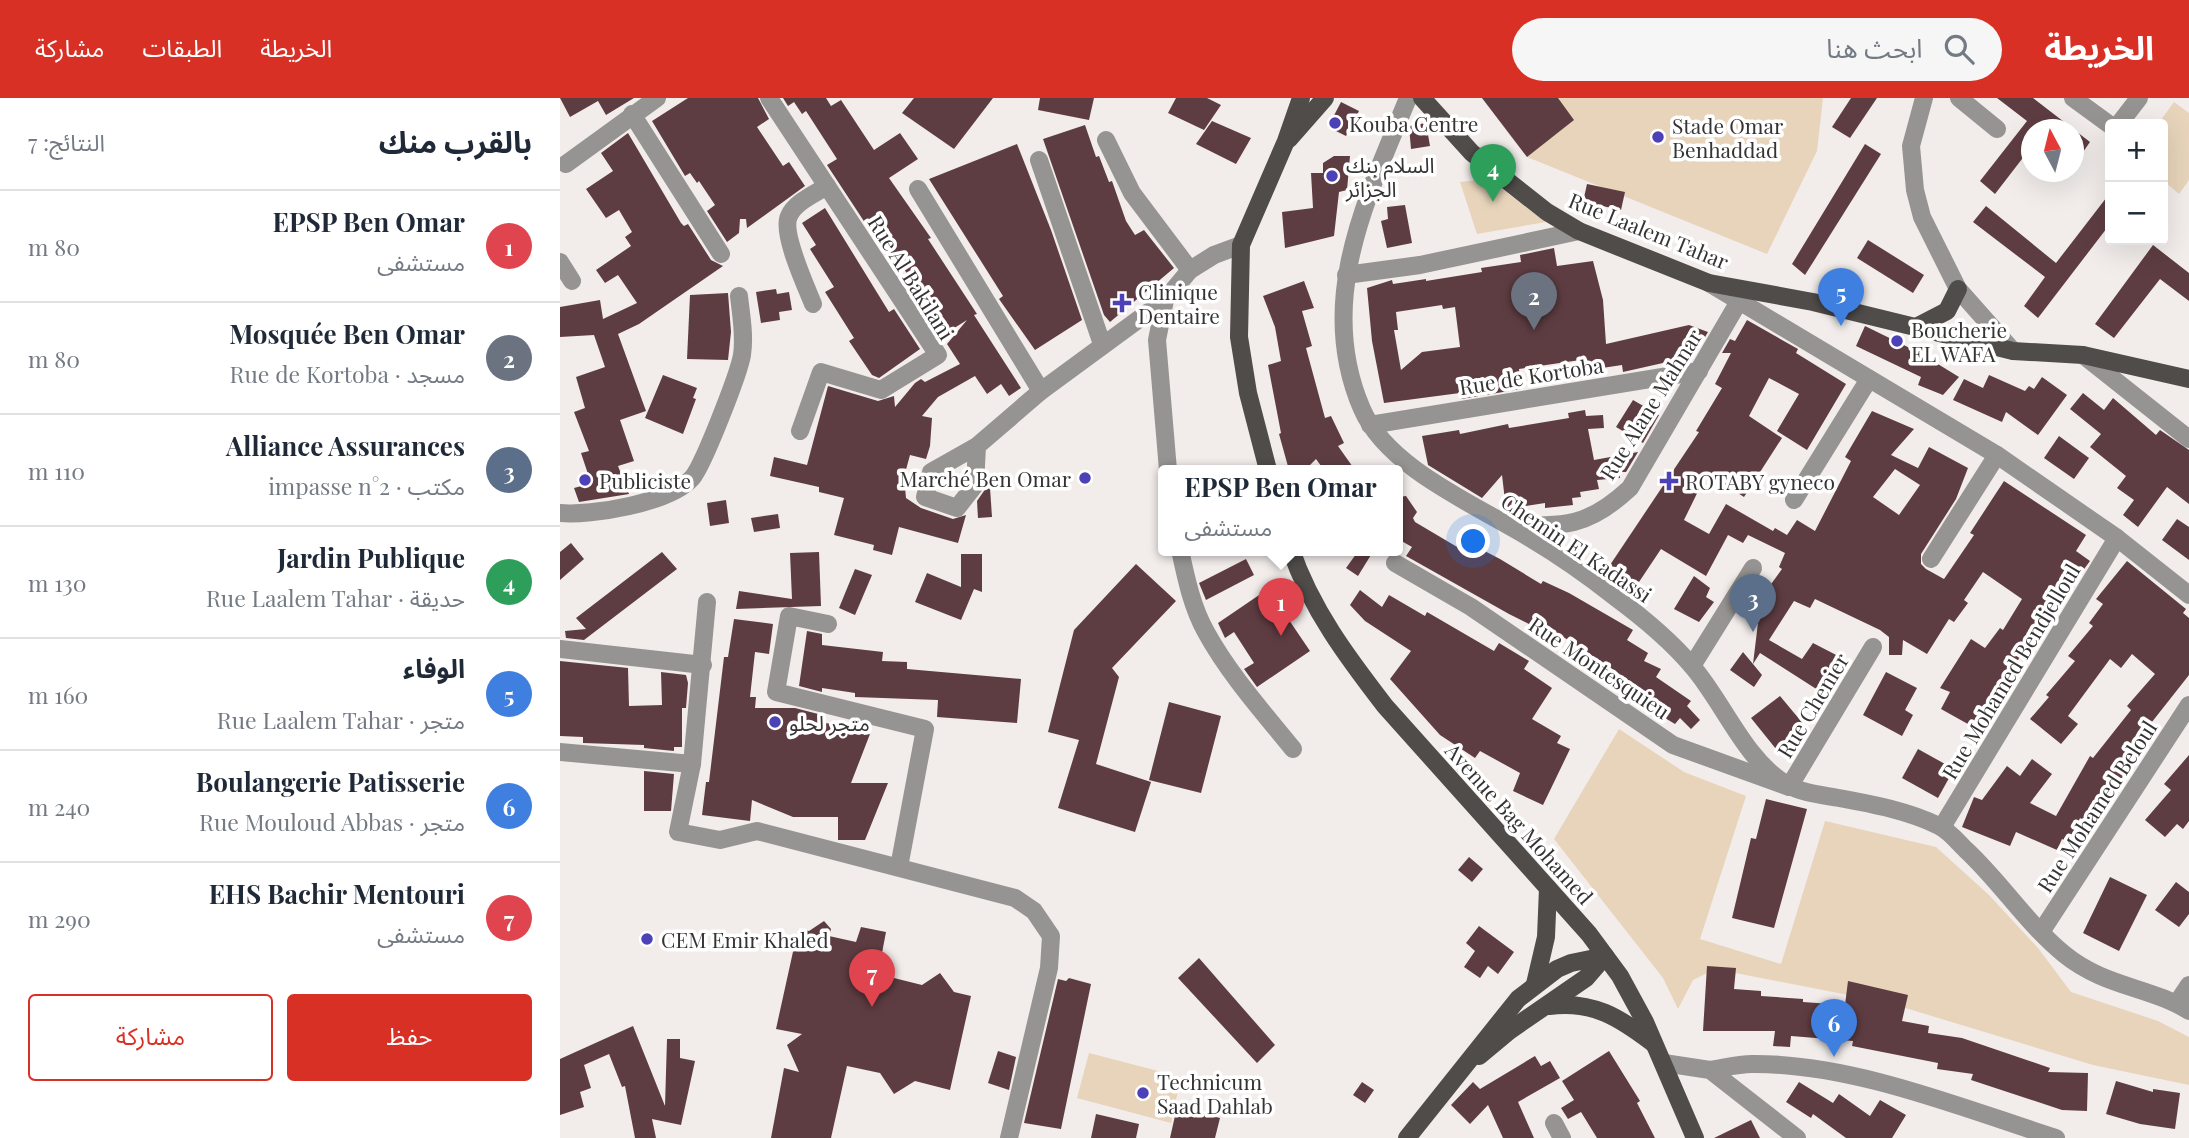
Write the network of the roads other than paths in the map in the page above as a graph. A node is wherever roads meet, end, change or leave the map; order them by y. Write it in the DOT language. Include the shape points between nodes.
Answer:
graph roads {
  1 [pos="657,98"];
  2 [pos="769,98"];
  3 [pos="1301,98"];
  4 [pos="1325,98"];
  5 [pos="1408,98"];
  6 [pos="1422,98"];
  7 [pos="1924,98"];
  8 [pos="1959,98"];
  9 [pos="2073,98"];
  10 [pos="2139,98"];
  11 [pos="632,114"];
  12 [pos="2123,119"];
  13 [pos="2105,121"];
  14 [pos="1997,129"];
  15 [pos="1106,140"];
  16 [pos="1286,141"];
  17 [pos="1039,160"];
  18 [pos="566,164"];
  19 [pos="827,186"];
  20 [pos="918,189"];
  21 [pos="1579,231"];
  22 [pos="1241,245"];
  23 [pos="721,254"];
  24 [pos="560,262"];
  25 [pos="1190,270"];
  26 [pos="1346,275"];
  27 [pos="572,281"];
  28 [pos="1709,283"];
  29 [pos="1958,289"];
  30 [pos="739,296"];
  31 [pos="1165,300"];
  32 [pos="1738,303"];
  33 [pos="813,304"];
  34 [pos="1918,326"];
  35 [pos="1102,344"];
  36 [pos="2013,351"];
  37 [pos="2083,355"];
  38 [pos="1699,371"];
  39 [pos="1869,379"];
  40 [pos="2189,379"];
  41 [pos="1041,391"];
  42 [pos="1370,425"];
  43 [pos="800,431"];
  44 [pos="2189,439"];
  45 [pos="977,446"];
  46 [pos="1997,455"];
  47 [pos="1168,465"];
  48 [pos="1267,465"];
  49 [pos="1794,500"];
  50 [pos="560,513"];
  51 [pos="1506,524"];
  52 [pos="2117,538"];
  53 [pos="1182,556"];
  54 [pos="1294,556"];
  55 [pos="1931,559"];
  56 [pos="1395,563"];
  57 [pos="1753,568"];
  58 [pos="2189,595"];
  59 [pos="707,602"];
  60 [pos="828,624"];
  61 [pos="1873,647"];
  62 [pos="560,649"];
  63 [pos="704,665"];
  64 [pos="1692,666"];
  65 [pos="2189,705"];
  66 [pos="1293,749"];
  67 [pos="560,752"];
  68 [pos="692,764"];
  69 [pos="1789,787"];
  70 [pos="1942,827"];
  71 [pos="899,867"];
  72 [pos="1548,888"];
  73 [pos="2041,932"];
  74 [pos="1605,956"];
  75 [pos="1535,984"];
  76 [pos="2189,985"];
  77 [pos="1545,1007"];
  78 [pos="2183,1007"];
  79 [pos="1655,1045"];
  80 [pos="1664,1063"];
  81 [pos="1710,1070"];
  82 [pos="1446,1087"];
  83 [pos="1009,1138"];
  84 [pos="1407,1138"];
  85 [pos="1695,1138"];
  86 [pos="1797,1138"];
  87 [pos="2056,1138"];
  1 -- 11 [label="street"];
  2 -- 19 [label="street, Rue Al Bakilani"];
  3 -- 16 [label="main road"];
  4 -- 16 [label="main road"];
  5 -- 26 [label="street, Chemin El Kadassi" via="1360,216"];
  6 -- 21 [label="main road, Rue Laalem Tahar" via="1472,153 1518,192"];
  7 -- 29 [label="street" via="1911,146 1915,190 1922,217"];
  8 -- 14 [label="street"];
  9 -- 13 [label="street"];
  10 -- 12 [label="street"];
  11 -- 18 [label="street"];
  11 -- 23 [label="street"];
  15 -- 25 [label="street" via="1132,193"];
  16 -- 22 [label="main road"];
  17 -- 35 [label="street"];
  19 -- 33 [label="street" via="797,205 788,217 787,231"];
  19 -- 43 [label="street, Rue Al Bakilani" via="938,355 881,390 821,372"];
  20 -- 41 [label="street"];
  21 -- 26 [label="street" via="1420,265"];
  21 -- 28 [label="main road, Rue Laalem Tahar"];
  22 -- 25 [label="street"];
  22 -- 48 [label="main road" via="1239,337"];
  24 -- 27 [label="street"];
  25 -- 31 [label="street"];
  26 -- 42 [label="street, Chemin El Kadassi" via="1347,367"];
  28 -- 32 [label="street"];
  28 -- 34 [label="main road, Rue Laalem Tahar"];
  29 -- 34 [label="main road" via="1947,311"];
  29 -- 36 [label="street"];
  30 -- 50 [label="street" via="742,356 692,478 662,496 580,515"];
  31 -- 35 [label="street"];
  31 -- 47 [label="street" via="1157,340"];
  32 -- 38 [label="street, Rue Alane Mahnar"];
  32 -- 39 [label="street"];
  34 -- 36 [label="main road, Rue Laalem Tahar"];
  35 -- 41 [label="street"];
  36 -- 37 [label="main road, Rue Laalem Tahar"];
  37 -- 40 [label="main road, Rue Laalem Tahar"];
  37 -- 44 [label="street"];
  38 -- 42 [label="street, Rue de Kortoba"];
  38 -- 51 [label="street, Rue Alane Mahnar" via="1630,488 1607,510 1582,521 1548,526"];
  39 -- 46 [label="street"];
  39 -- 49 [label="street"];
  41 -- 45 [label="street"];
  42 -- 51 [label="street, Chemin El Kadassi" via="1420,472"];
  46 -- 52 [label="street"];
  46 -- 55 [label="street"];
  51 -- 64 [label="street, Chemin El Kadassi" via="1613,595"];
  52 -- 58 [label="street"];
  52 -- 70 [label="street, Rue Mohamed Bendjelloul"];
  53 -- 66 [label="street" via="1205,631"];
  54 -- 72 [label="main road, Avenue Bag Mohamed" via="1309,594 1357,670"];
  56 -- 69 [label="street, Rue Montesquieu" via="1471,607 1673,745"];
  57 -- 64 [label="street"];
  59 -- 63 [label="street"];
  60 -- 71 [label="street" via="789,616 776,692 925,729"];
  61 -- 69 [label="street, Rue Chenier"];
  62 -- 63 [label="street"];
  63 -- 68 [label="street"];
  64 -- 69 [label="street, Chemin El Kadassi" via="1766,769"];
  65 -- 73 [label="street, Rue Mohamed Beloul"];
  67 -- 68 [label="street"];
  68 -- 71 [label="street" via="678,832 720,840 757,831"];
  69 -- 70 [label="street, Chemin El Kadassi" via="1870,804"];
  70 -- 73 [label="street, Chemin El Kadassi" via="1994,876"];
  71 -- 83 [label="street" via="1015,898 1034,911 1051,936 1049,968"];
  72 -- 74 [label="main road, Avenue Bag Mohamed"];
  72 -- 75 [label="main road" via="1546,937"];
  73 -- 78 [label="street, Chemin El Kadassi" via="2085,969"];
  74 -- 75 [label="main road" via="1571,963"];
  74 -- 77 [label="main road" via="1586,978"];
  74 -- 79 [label="main road, Avenue Bag Mohamed" via="1634,999"];
  75 -- 82 [label="main road" via="1503,1014"];
  76 -- 78 [label="street"];
  77 -- 79 [label="main road" via="1573,1004 1598,1008"];
  77 -- 82 [label="main road"];
  79 -- 80 [label="main road, Avenue Bag Mohamed"];
  80 -- 81 [label="street"];
  80 -- 85 [label="main road, Avenue Bag Mohamed"];
  81 -- 86 [label="street"];
  81 -- 87 [label="street" via="1752,1064 1831,1072"];
  82 -- 84 [label="main road"];
}
